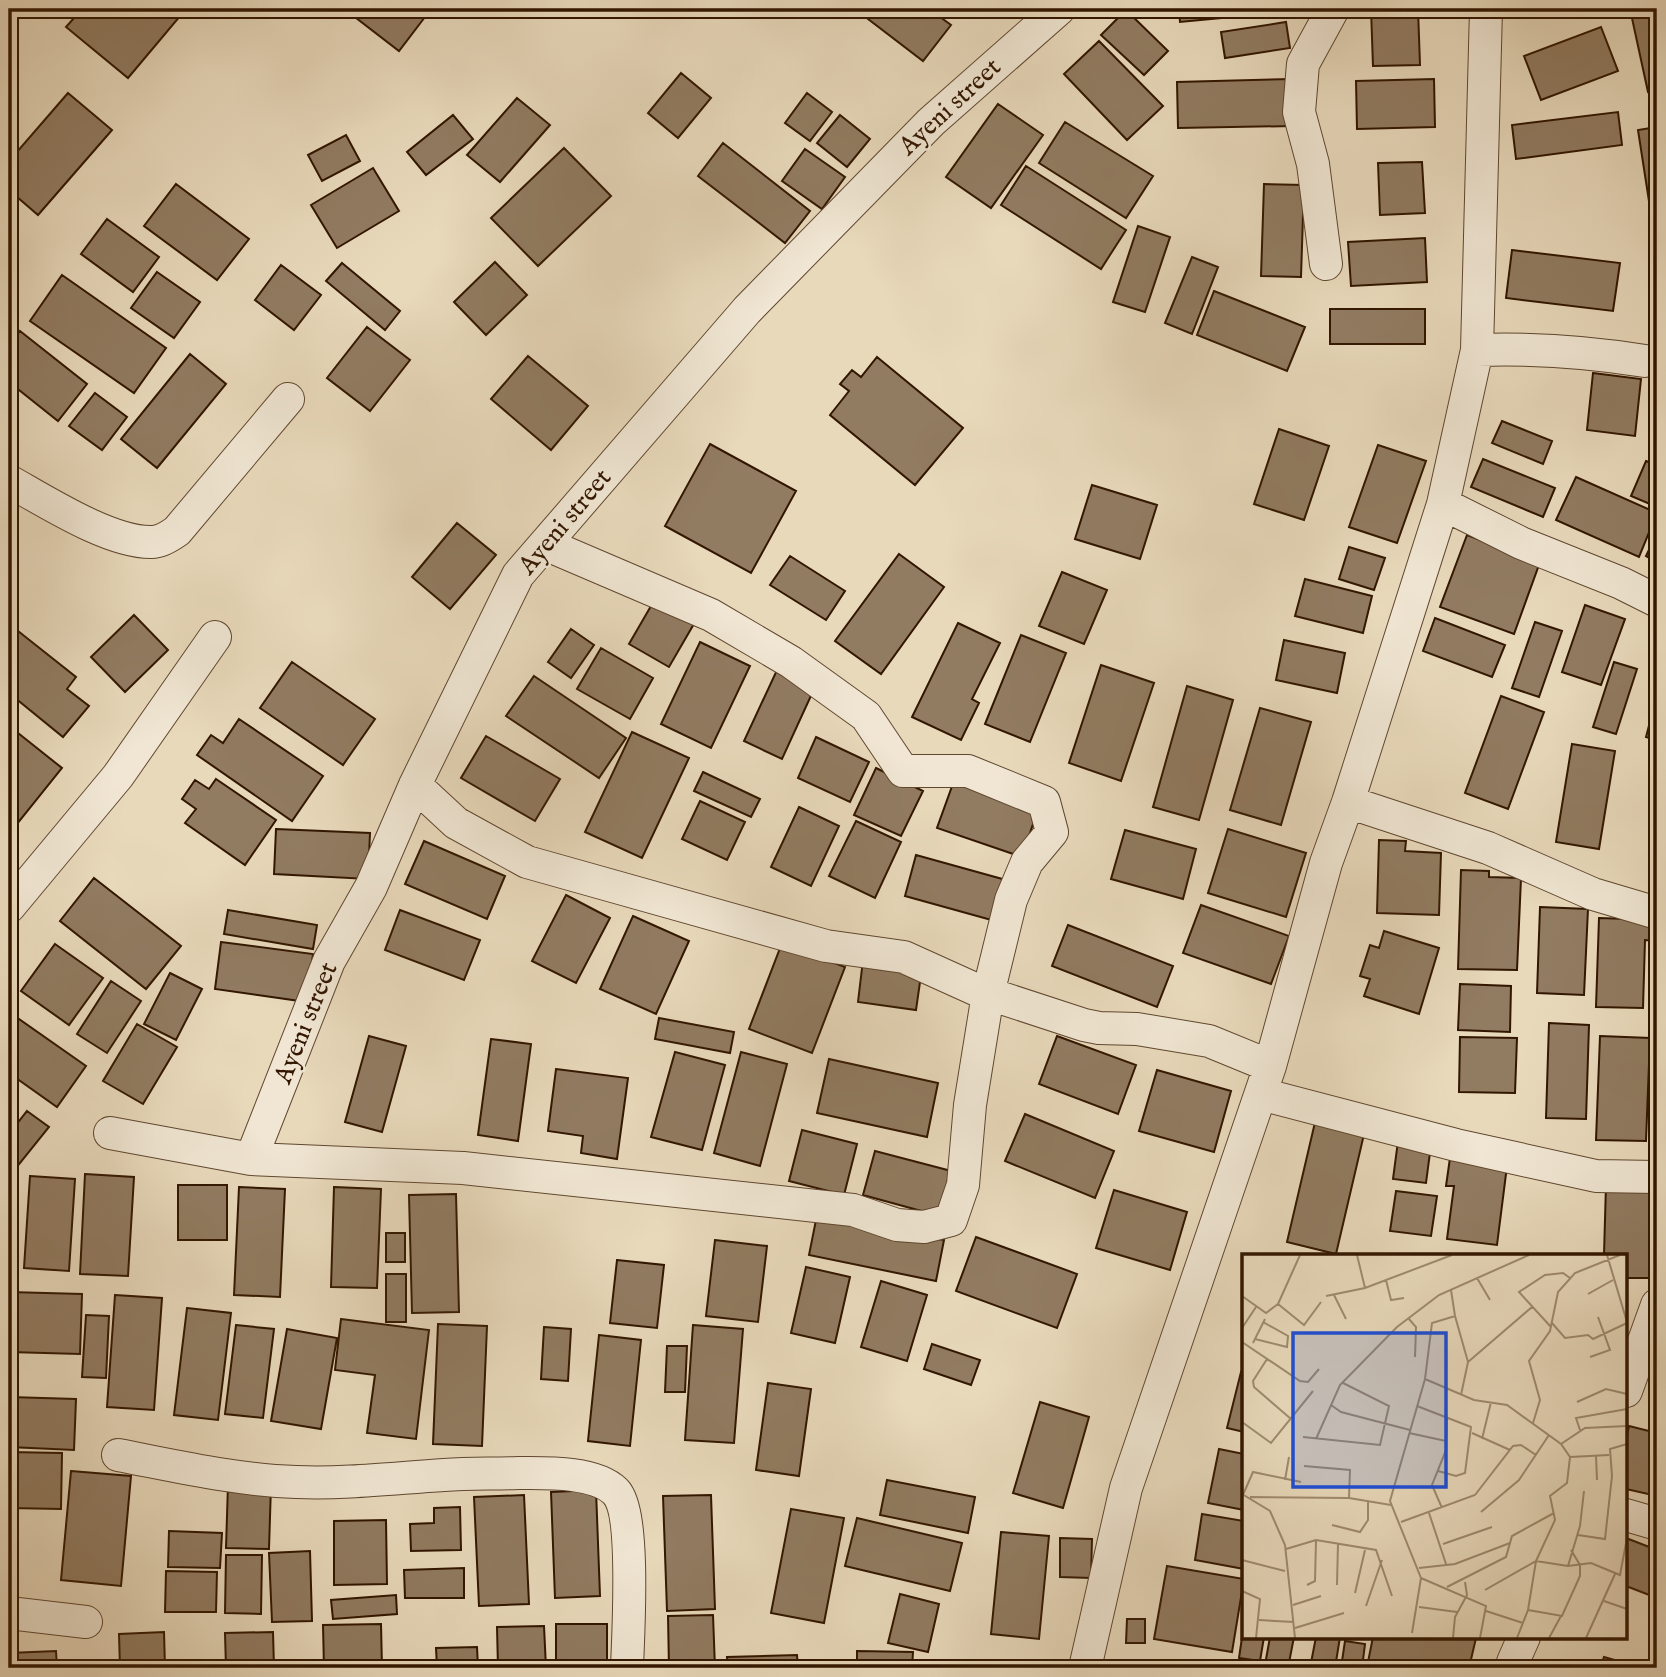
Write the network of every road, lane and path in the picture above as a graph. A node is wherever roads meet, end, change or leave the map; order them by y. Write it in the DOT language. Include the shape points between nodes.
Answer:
graph roads {
  1 [pos="1059,9"];
  2 [pos="1333,9"];
  3 [pos="1486,9"];
  4 [pos="1326,264"];
  5 [pos="1478,350"];
  6 [pos="1645,361"];
  7 [pos="288,399"];
  8 [pos="9,481"];
  9 [pos="1443,504"];
  10 [pos="545,544"];
  11 [pos="1657,601"];
  12 [pos="215,637"];
  13 [pos="415,785"];
  14 [pos="1348,802"];
  15 [pos="9,907"];
  16 [pos="1657,913"];
  17 [pos="988,994"];
  18 [pos="1265,1080"];
  19 [pos="110,1133"];
  20 [pos="251,1159"];
  21 [pos="1657,1177"];
  22 [pos="1657,1305"];
  23 [pos="1628,1385"];
  24 [pos="118,1455"];
  25 [pos="1628,1516"];
  26 [pos="1657,1524"];
  27 [pos="9,1613"];
  28 [pos="86,1622"];
  29 [pos="1524,1638"];
  30 [pos="627,1668"];
  31 [pos="1085,1668"];
  32 [pos="1514,1668"];
  1 -- 10 [label="street, Ayeni street" via="931,122 747,310"];
  2 -- 4 [label="street" via="1303,64 1299,112 1313,164"];
  3 -- 5 [label="street"];
  5 -- 6 [label="street" via="1596,354"];
  5 -- 9 [label="street"];
  7 -- 8 [label="street" via="177,531 165,539 128,538 81,522"];
  9 -- 11 [label="street"];
  9 -- 14 [label="street"];
  10 -- 13 [label="street, Ayeni street" via="518,575"];
  10 -- 17 [label="street" via="711,615 791,662 866,716 903,771 968,771 1044,802 1052,832 1027,862 1011,900"];
  12 -- 15 [label="street" via="118,776"];
  13 -- 17 [label="street" via="456,823 527,862 826,946 904,957"];
  13 -- 20 [label="street, Ayeni street" via="371,887 329,961"];
  14 -- 16 [label="street" via="1488,848 1593,894"];
  14 -- 18 [label="street" via="1326,863"];
  17 -- 18 [label="street" via="1084,1025 1209,1041"];
  17 -- 20 [label="street" via="970,1105 964,1185 951,1220 924,1227 897,1225 853,1210 568,1178 463,1168"];
  18 -- 21 [label="street" via="1456,1145 1596,1176"];
  18 -- 31 [label="street" via="1126,1488"];
  19 -- 20 [label="street"];
  22 -- 23 [label="street"];
  24 -- 30 [label="street" via="294,1482 550,1473 598,1480 617,1492 624,1512 629,1548"];
  25 -- 26 [label="street"];
  27 -- 28 [label="street"];
  29 -- 32 [label="street"];
}
